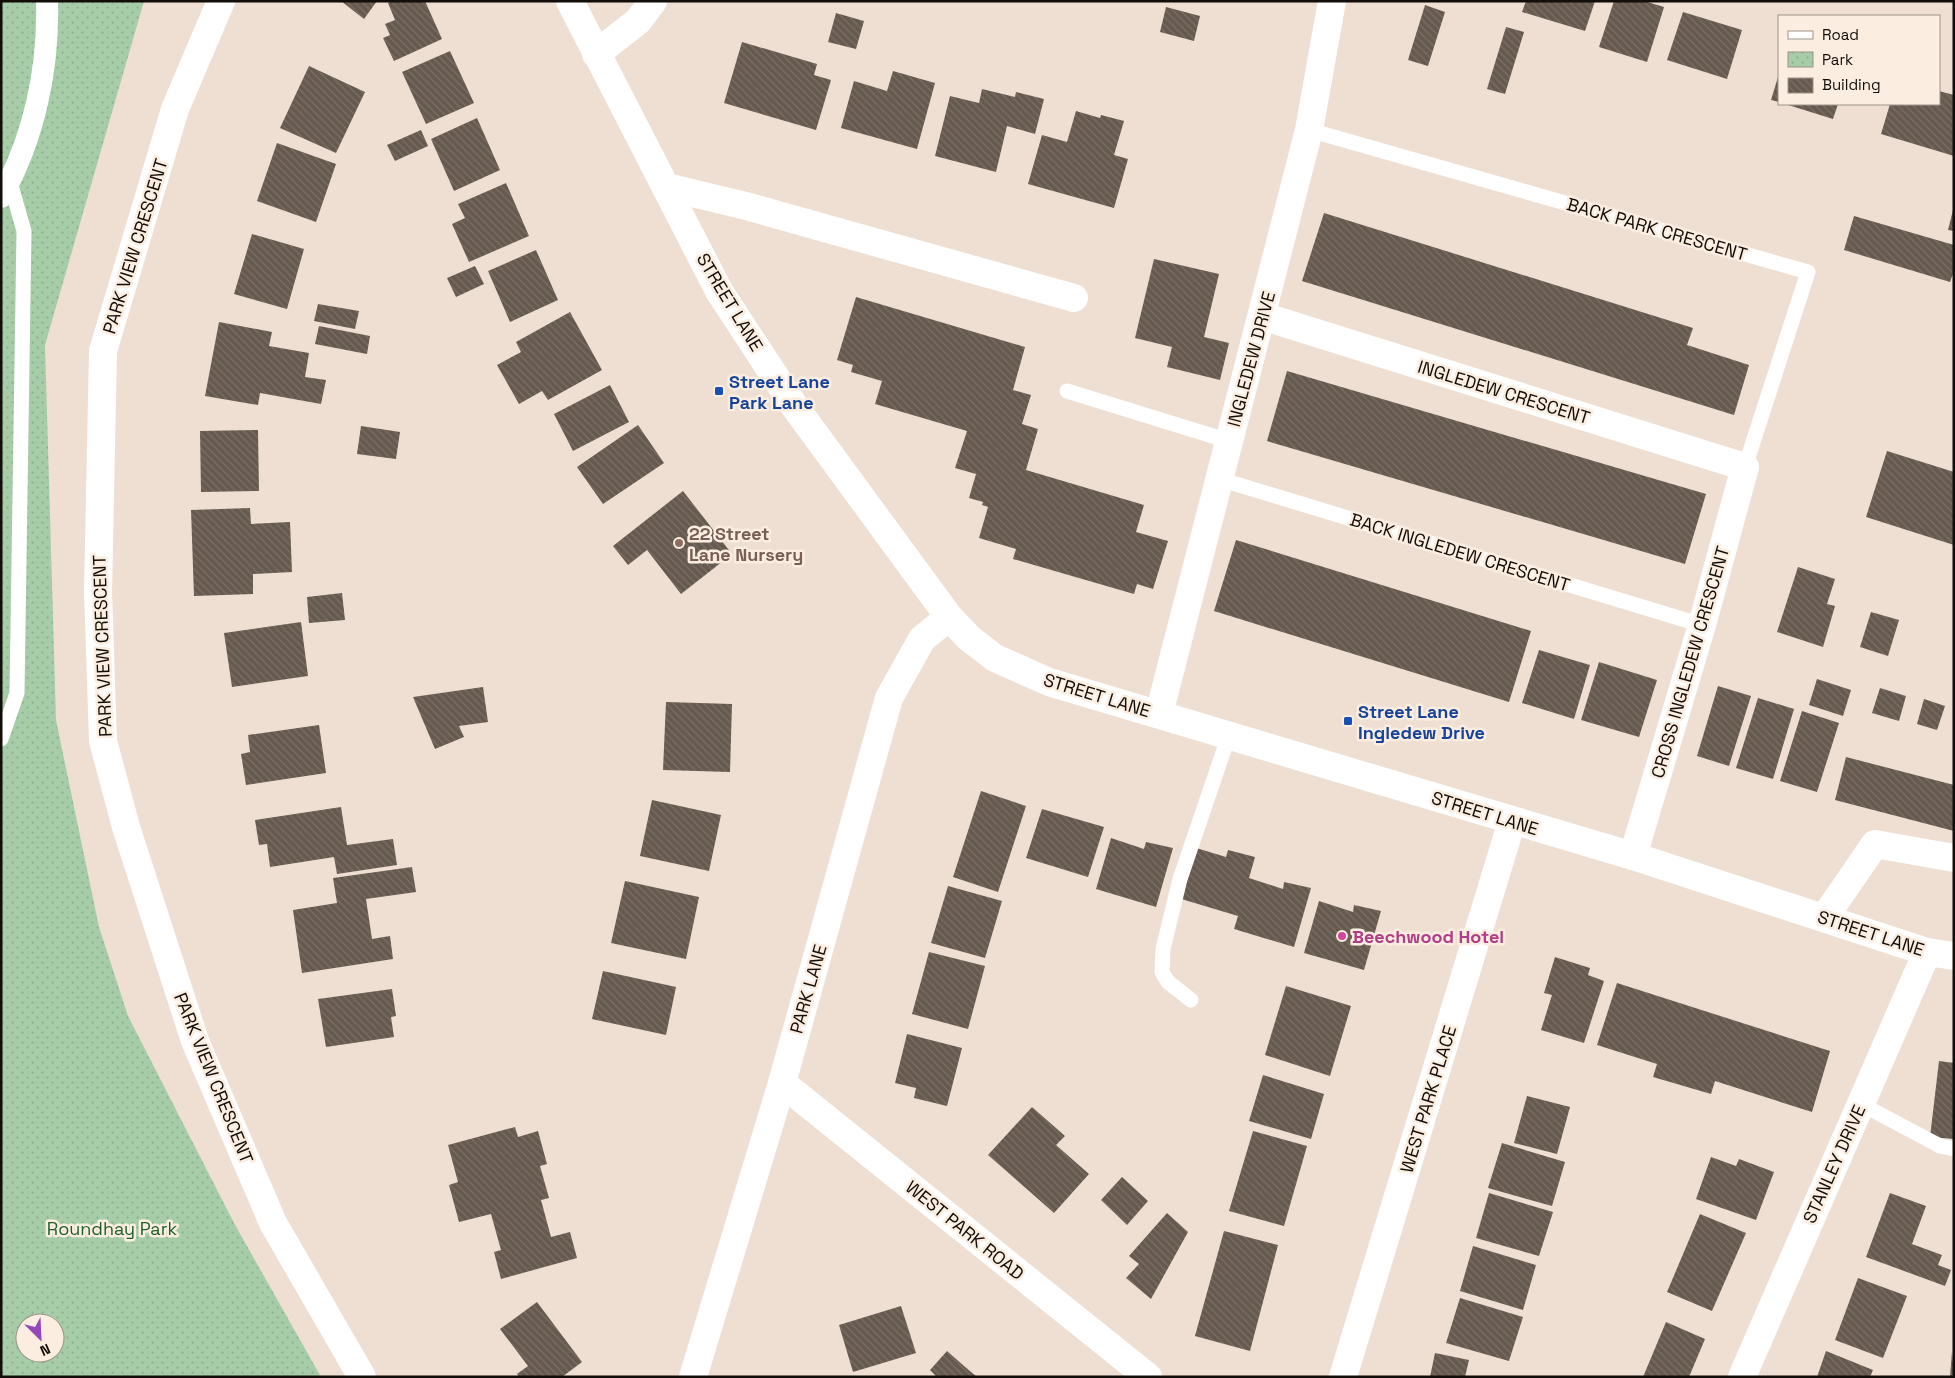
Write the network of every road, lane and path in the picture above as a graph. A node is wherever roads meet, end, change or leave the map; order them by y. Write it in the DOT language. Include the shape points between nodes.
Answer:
graph roads {
  1 [pos="47,1"];
  2 [pos="221,1"];
  3 [pos="570,1"];
  4 [pos="653,1"];
  5 [pos="1332,1"];
  6 [pos="596,54"];
  7 [pos="1309,130"];
  8 [pos="667,187"];
  9 [pos="6,190"];
  10 [pos="1074,298"];
  11 [pos="1262,316"];
  12 [pos="1067,391"];
  13 [pos="1229,442"];
  14 [pos="1745,467"];
  15 [pos="1219,479"];
  16 [pos="949,617"];
  17 [pos="1702,625"];
  18 [pos="1159,714"];
  19 [pos="1229,735"];
  20 [pos="1,740"];
  21 [pos="1512,821"];
  22 [pos="1633,856"];
  23 [pos="1954,858"];
  24 [pos="1824,918"];
  25 [pos="1927,952"];
  26 [pos="1954,956"];
  27 [pos="1191,1000"];
  28 [pos="782,1082"];
  29 [pos="1861,1104"];
  30 [pos="1954,1148"];
  31 [pos="362,1377"];
  32 [pos="693,1377"];
  33 [pos="1148,1377"];
  34 [pos="1343,1377"];
  35 [pos="1742,1377"];
  1 -- 9 [label="street" via="44,67 36,107"];
  2 -- 31 [label="street, PARK VIEW CRESCENT" via="175,109 103,351 98,591 103,741 126,827 195,1041 273,1223"];
  3 -- 6 [label="street, STREET LANE"];
  4 -- 6 [label="street" via="638,21"];
  5 -- 7 [label="street, INGLEDEW DRIVE"];
  6 -- 8 [label="street, STREET LANE"];
  7 -- 11 [label="street, INGLEDEW DRIVE"];
  7 -- 14 [label="lane, BACK PARK CRESCENT" via="1808,272"];
  8 -- 10 [label="street"];
  8 -- 16 [label="street, STREET LANE" via="719,291 795,406"];
  9 -- 20 [label="lane" via="24,231 18,693"];
  11 -- 13 [label="street, INGLEDEW DRIVE"];
  11 -- 14 [label="street, INGLEDEW CRESCENT"];
  12 -- 13 [label="lane"];
  13 -- 15 [label="street, INGLEDEW DRIVE"];
  14 -- 17 [label="street, CROSS INGLEDEW CRESCENT"];
  15 -- 17 [label="lane, BACK INGLEDEW CRESCENT"];
  15 -- 18 [label="street, INGLEDEW DRIVE"];
  16 -- 18 [label="street, STREET LANE" via="995,658 1049,682"];
  16 -- 28 [label="street, PARK LANE" via="922,639 889,698"];
  17 -- 22 [label="street, CROSS INGLEDEW CRESCENT"];
  18 -- 19 [label="street, STREET LANE"];
  19 -- 21 [label="street, STREET LANE"];
  19 -- 27 [label="lane" via="1180,879 1161,962 1168,982"];
  21 -- 22 [label="street, STREET LANE"];
  21 -- 34 [label="street, WEST PARK PLACE"];
  22 -- 24 [label="street, STREET LANE"];
  23 -- 24 [label="street" via="1875,844"];
  24 -- 25 [label="street, STREET LANE"];
  25 -- 26 [label="street, STREET LANE"];
  25 -- 29 [label="street, STANLEY DRIVE"];
  28 -- 32 [label="street, PARK LANE"];
  28 -- 33 [label="street, WEST PARK ROAD"];
  29 -- 30 [label="lane" via="1940,1146"];
  29 -- 35 [label="street, STANLEY DRIVE"];
}
